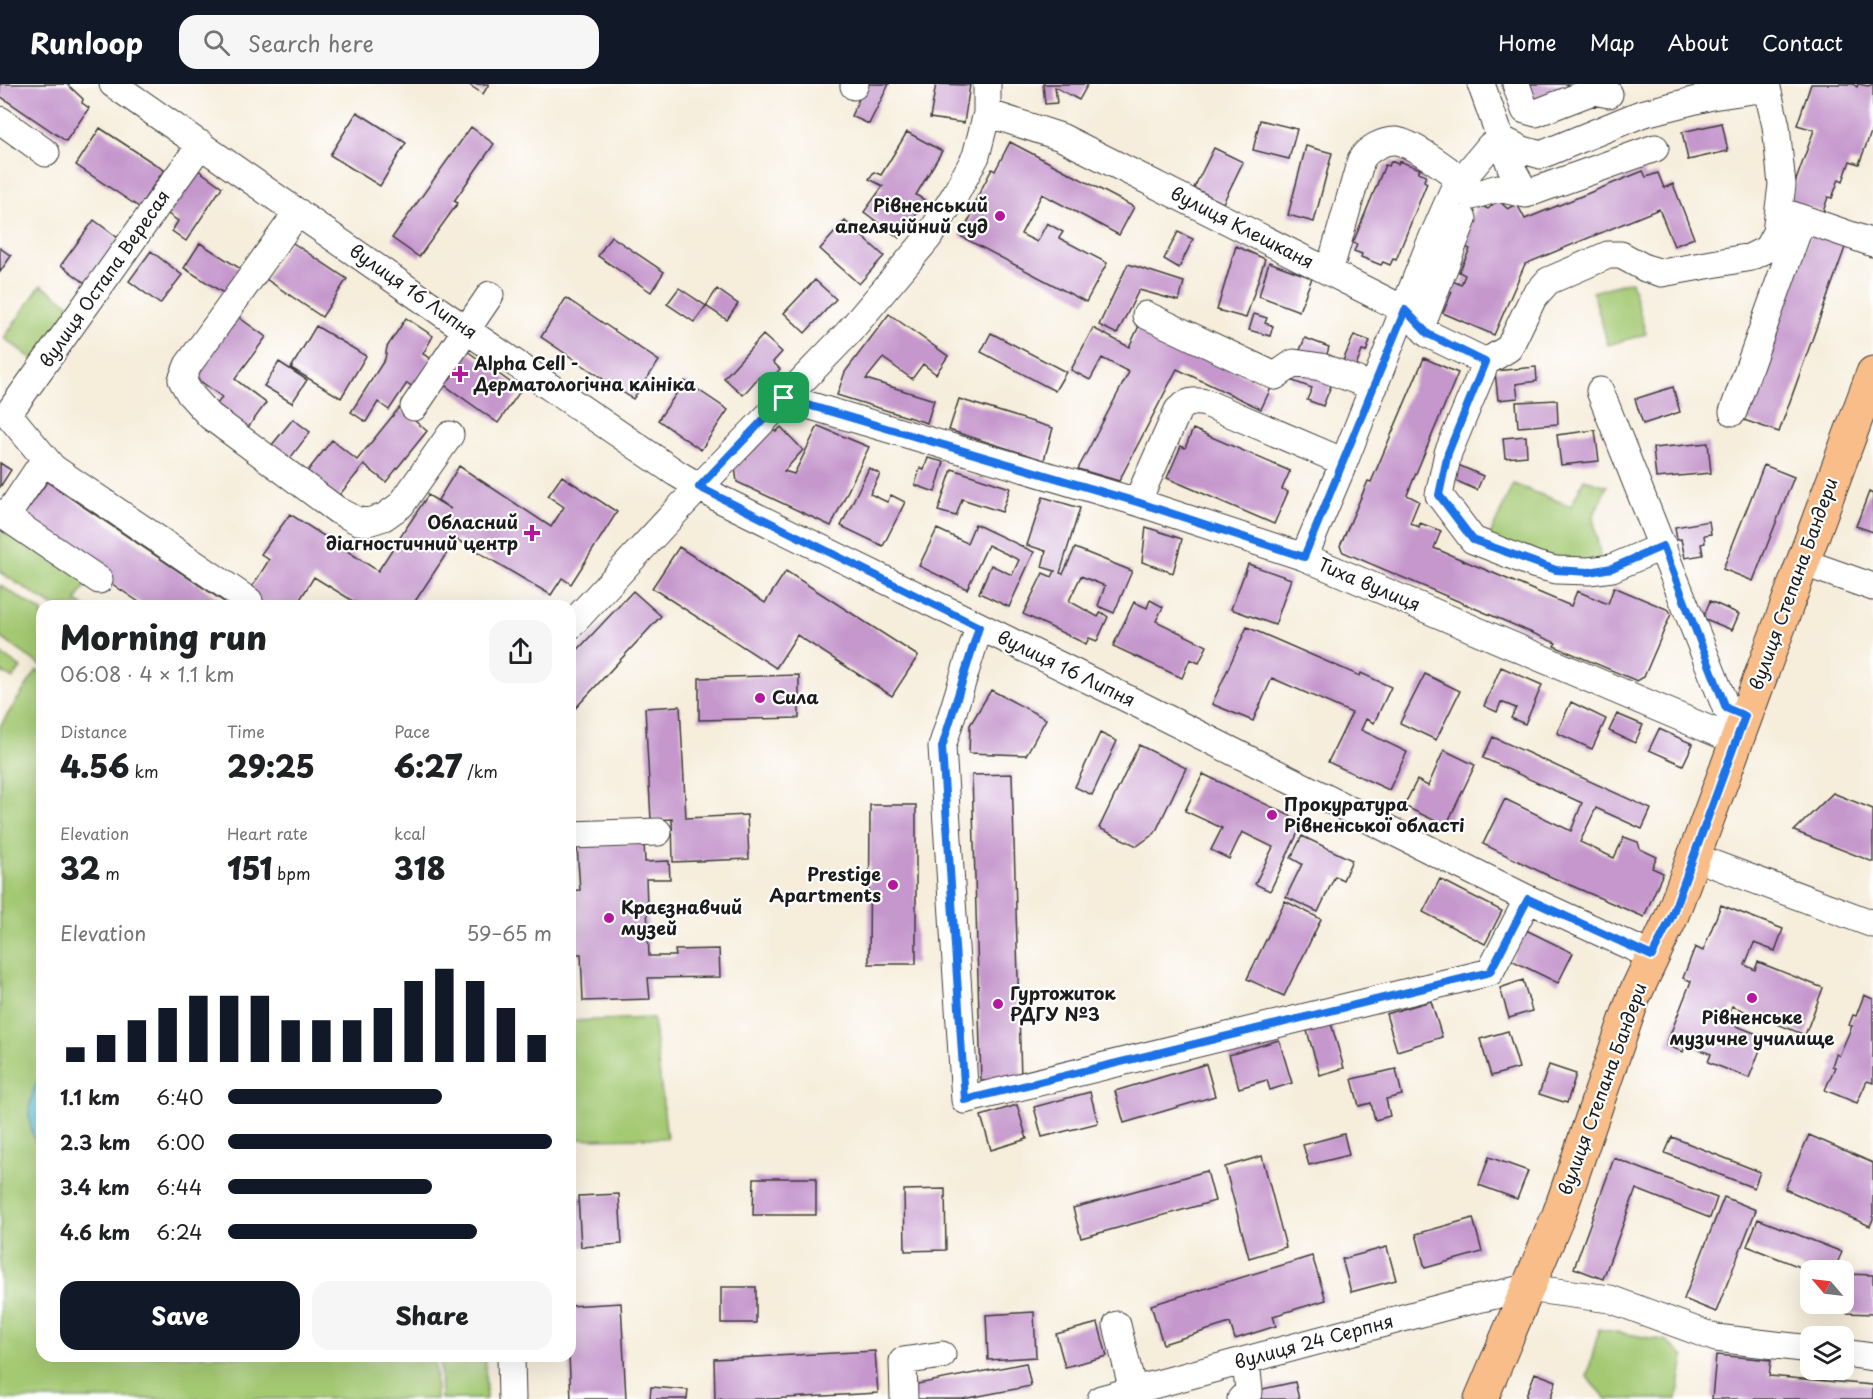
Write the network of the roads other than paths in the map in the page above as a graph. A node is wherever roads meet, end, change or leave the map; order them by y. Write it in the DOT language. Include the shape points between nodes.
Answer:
graph roads {
  1 [pos="113,84"];
  2 [pos="987,84"];
  3 [pos="1481,84"];
  4 [pos="1516,84"];
  5 [pos="1768,86"];
  6 [pos="1610,87"];
  7 [pos="1712,90"];
  8 [pos="987,113"];
  9 [pos="0,120"];
  10 [pos="1614,124"];
  11 [pos="1501,139"];
  12 [pos="201,144"];
  13 [pos="1655,148"];
  14 [pos="46,153"];
  15 [pos="1621,160"];
  16 [pos="1526,194"];
  17 [pos="1465,198"];
  18 [pos="298,212"];
  19 [pos="1791,215"];
  20 [pos="1873,243"];
  21 [pos="1329,272"];
  22 [pos="490,295"];
  23 [pos="1146,315"];
  24 [pos="1413,318"];
  25 [pos="465,329"];
  26 [pos="1485,362"];
  27 [pos="1873,373"];
  28 [pos="1374,387"];
  29 [pos="1600,391"];
  30 [pos="784,398"];
  31 [pos="414,407"];
  32 [pos="1733,412"];
  33 [pos="450,435"];
  34 [pos="45,459"];
  35 [pos="1344,462"];
  36 [pos="699,487"];
  37 [pos="1137,502"];
  38 [pos="3,515"];
  39 [pos="1663,546"];
  40 [pos="1304,557"];
  41 [pos="1802,562"];
  42 [pos="99,580"];
  43 [pos="1873,587"];
  44 [pos="248,600"];
  45 [pos="576,620"];
  46 [pos="979,627"];
  47 [pos="1741,729"];
  48 [pos="658,832"];
  49 [pos="576,836"];
  50 [pos="1694,857"];
  51 [pos="1528,899"];
  52 [pos="1873,924"];
  53 [pos="1652,956"];
  54 [pos="1527,1288"];
  55 [pos="1117,1325"];
  56 [pos="1800,1348"];
  57 [pos="1854,1354"];
  58 [pos="942,1355"];
  59 [pos="1873,1357"];
  60 [pos="1246,1360"];
  61 [pos="511,1362"];
  62 [pos="1144,1392"];
  63 [pos="512,1399"];
  64 [pos="904,1399"];
  65 [pos="1101,1399"];
  66 [pos="1241,1399"];
  67 [pos="1481,1399"];
  1 -- 12 [label="street, вулиця 16 Липня"];
  2 -- 8 [label="street"];
  3 -- 11 [label="street"];
  4 -- 6 [label="street" via="1525,110 1536,113"];
  5 -- 7 [label="street"];
  5 -- 19 [label="street" via="1782,185"];
  6 -- 10 [label="street"];
  7 -- 10 [label="street"];
  8 -- 21 [label="street, вулиця Клешканя" via="1061,137"];
  8 -- 30 [label="street" via="976,156 928,238 848,333"];
  9 -- 14 [label="street"];
  10 -- 11 [label="street" via="1541,155"];
  10 -- 15 [label="street"];
  11 -- 16 [label="street"];
  11 -- 17 [label="street" via="1490,146"];
  12 -- 18 [label="street, вулиця 16 Липня"];
  12 -- 34 [label="street, вулиця Остапа Вересая" via="8,414"];
  13 -- 15 [label="street"];
  15 -- 16 [label="street"];
  16 -- 17 [label="street" via="1498,188"];
  17 -- 21 [label="street" via="1446,167 1397,141 1367,151 1361,160"];
  17 -- 24 [label="street"];
  17 -- 24 [label="street" via="1429,246"];
  18 -- 25 [label="street, вулиця 16 Липня"];
  18 -- 33 [label="street" via="188,365 183,380 190,394 210,416 357,521 384,517 401,505"];
  19 -- 20 [label="street"];
  19 -- 26 [label="street" via="1767,249 1751,257 1662,273 1621,255 1608,255 1548,281 1533,298 1509,348"];
  19 -- 32 [label="street"];
  21 -- 24 [label="street, вулиця Клешканя"];
  22 -- 25 [label="street"];
  23 -- 28 [label="street" via="1275,375 1294,363 1321,367"];
  24 -- 26 [label="street, вулиця Клешканя" via="1428,334"];
  24 -- 28 [label="street"];
  25 -- 31 [label="street"];
  25 -- 36 [label="street, вулиця 16 Липня"];
  26 -- 39 [label="street" via="1448,453 1439,495 1473,540 1556,570 1589,572 1612,568"];
  27 -- 41 [label="main road, вулиця Степана Бандери"];
  28 -- 35 [label="street"];
  29 -- 39 [label="street"];
  30 -- 36 [label="street"];
  30 -- 37 [label="street, Тиха вулиця"];
  34 -- 38 [label="street"];
  34 -- 44 [label="street"];
  35 -- 37 [label="street" via="1197,400 1185,403 1178,411"];
  35 -- 40 [label="street"];
  36 -- 45 [label="street"];
  36 -- 46 [label="street, вулиця 16 Липня"];
  37 -- 40 [label="street, Тиха вулиця"];
  38 -- 42 [label="street"];
  39 -- 47 [label="street" via="1726,708"];
  40 -- 47 [label="street, Тиха вулиця"];
  41 -- 43 [label="street"];
  41 -- 47 [label="main road, вулиця Степана Бандери"];
  46 -- 51 [label="street, вулиця 16 Липня"];
  46 -- 51 [label="street" via="942,747 965,1100 1490,972"];
  47 -- 50 [label="main road, вулиця Степана Бандери"];
  48 -- 49 [label="street"];
  50 -- 52 [label="street"];
  50 -- 53 [label="main road, вулиця Степана Бандери"];
  51 -- 53 [label="street, вулиця 16 Липня"];
  53 -- 54 [label="main road, вулиця Степана Бандери" via="1615,1047 1559,1214"];
  54 -- 56 [label="street, вулиця 24 Серпня" via="1611,1299 1716,1338"];
  54 -- 60 [label="street, вулиця 24 Серпня"];
  54 -- 67 [label="main road, вулиця Степана Бандери"];
  55 -- 62 [label="street"];
  57 -- 59 [label="street"];
  58 -- 64 [label="street" via="903,1361"];
  60 -- 62 [label="street, вулиця 24 Серпня"];
  60 -- 66 [label="street" via="1249,1391"];
  61 -- 63 [label="street"];
  62 -- 65 [label="street, вулиця 24 Серпня"];
}
